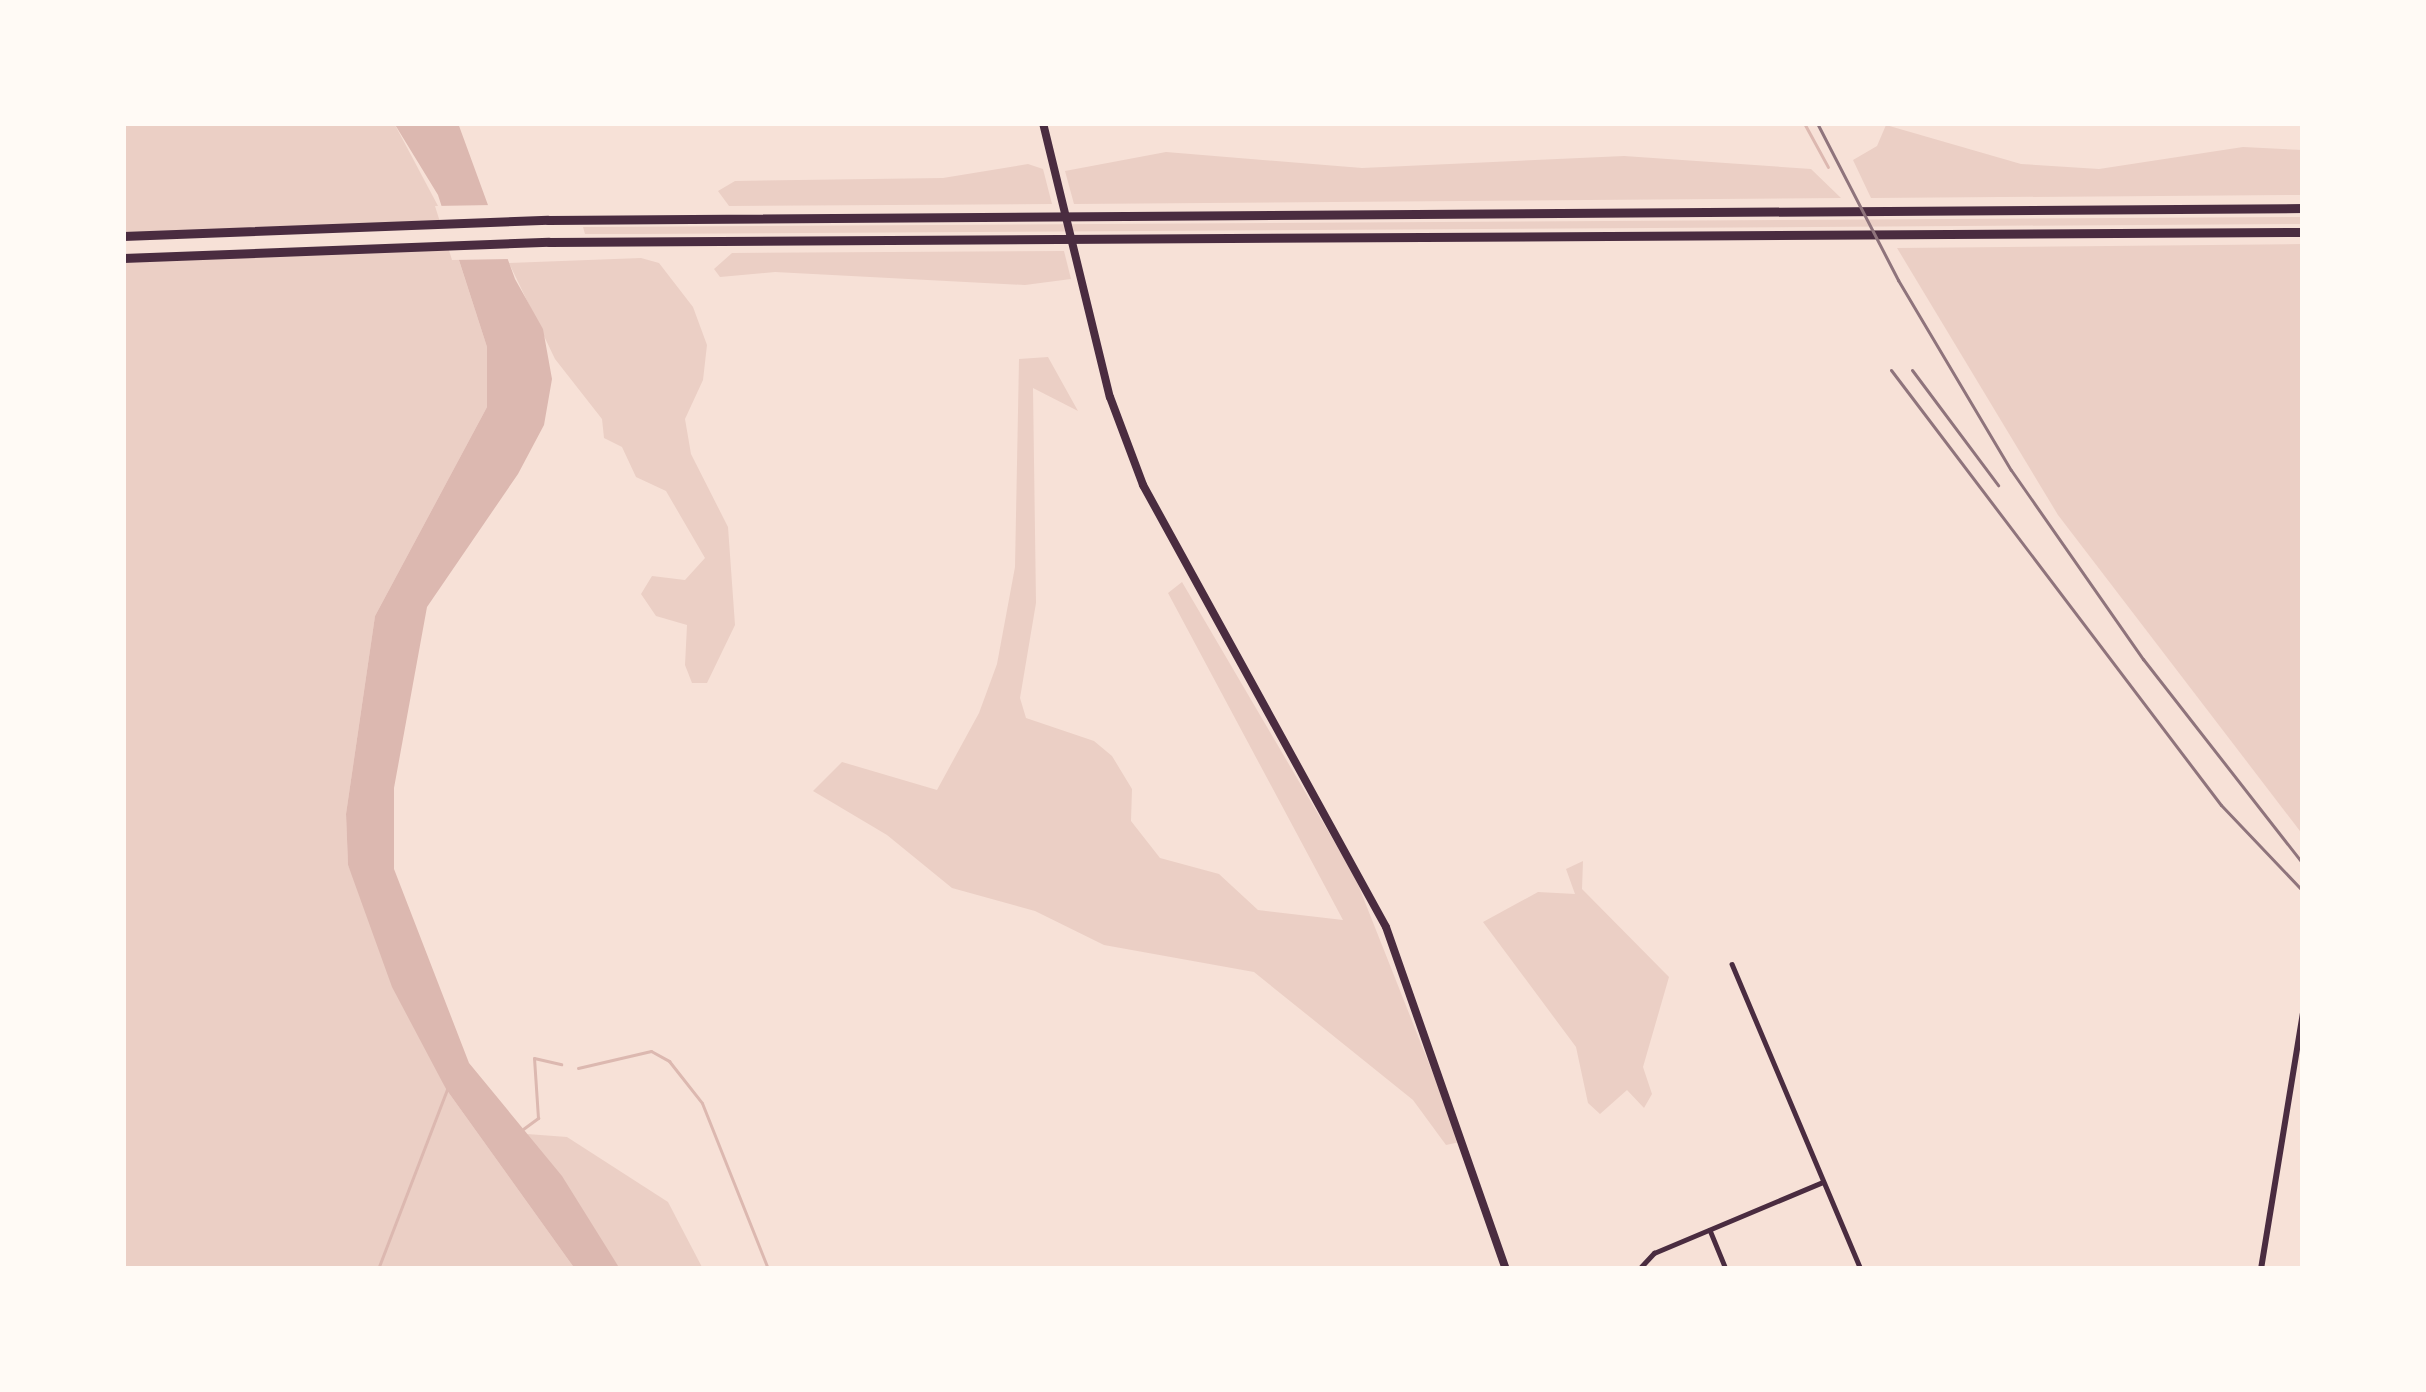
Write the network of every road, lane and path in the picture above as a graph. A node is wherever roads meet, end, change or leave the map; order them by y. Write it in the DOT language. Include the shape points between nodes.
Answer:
graph roads {
  1 [pos="1043,123"];
  2 [pos="2303,208"];
  3 [pos="2303,232"];
  4 [pos="123,236"];
  5 [pos="123,258"];
  6 [pos="1732,964"];
  7 [pos="2303,1012"];
  8 [pos="1823,1182"];
  9 [pos="1710,1230"];
  10 [pos="1506,1269"];
  11 [pos="1640,1269"];
  12 [pos="1726,1269"];
  13 [pos="1861,1269"];
  14 [pos="2261,1269"];
  1 -- 10 [label="main road" via="1143,485 1386,927"];
  2 -- 4 [label="highway" via="581,219"];
  3 -- 5 [label="highway" via="484,243"];
  6 -- 8 [label="street"];
  7 -- 14 [label="street"];
  8 -- 9 [label="street"];
  8 -- 13 [label="street"];
  9 -- 11 [label="street" via="1654,1253"];
  9 -- 12 [label="street"];
}
